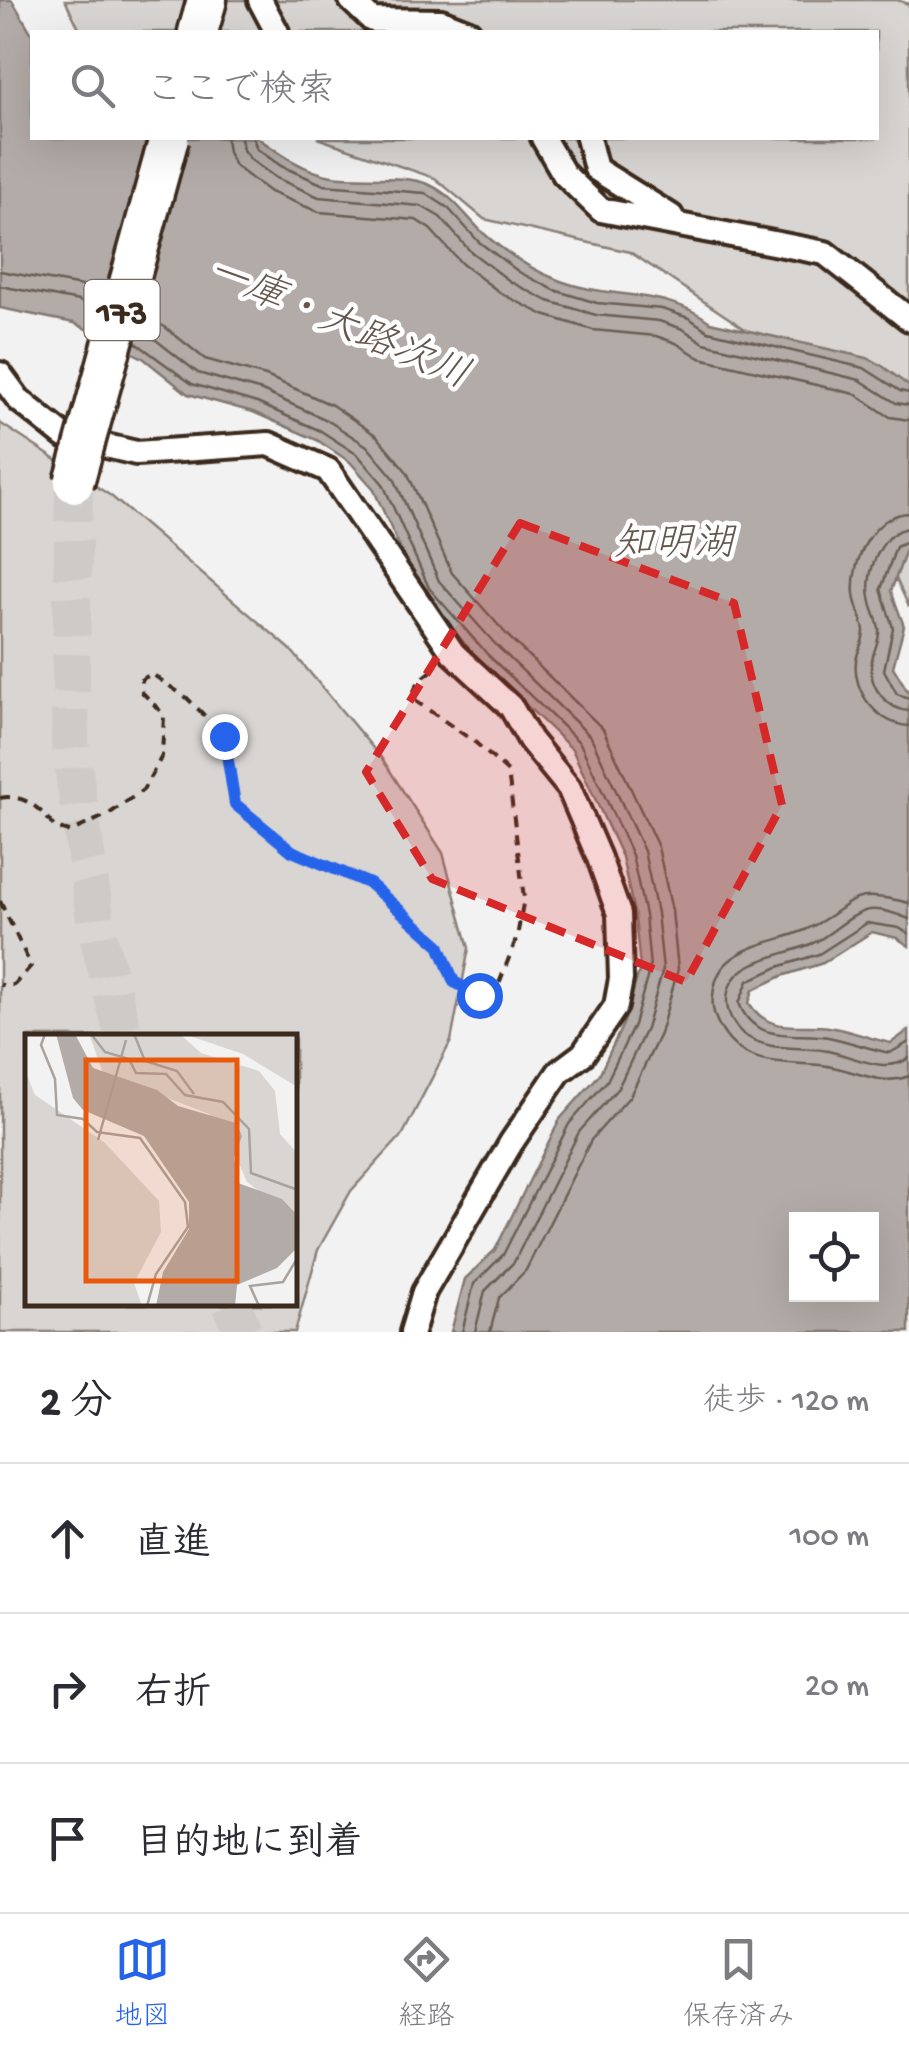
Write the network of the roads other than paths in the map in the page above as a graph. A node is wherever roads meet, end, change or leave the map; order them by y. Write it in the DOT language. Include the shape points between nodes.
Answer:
graph roads {
  1 [pos="207,0"];
  2 [pos="260,0"];
  3 [pos="351,0"];
  4 [pos="199,30"];
  5 [pos="276,30"];
  6 [pos="463,30"];
  7 [pos="168,140"];
  8 [pos="544,140"];
  9 [pos="589,140"];
  10 [pos="686,225"];
  11 [pos="909,319"];
  12 [pos="0,374"];
  13 [pos="74,483"];
  14 [pos="412,1332"];
  1 -- 4 [label="highway"];
  2 -- 5 [label="street"];
  3 -- 6 [label="street" via="372,20 441,22"];
  7 -- 13 [label="highway, 173, bridge"];
  8 -- 10 [label="street" via="564,174 601,210"];
  9 -- 10 [label="street" via="596,169"];
  10 -- 11 [label="street" via="825,253"];
  12 -- 14 [label="street" via="19,400 64,436 136,453 269,444 328,470 452,653 511,707 569,788 620,914 616,1006 583,1054 559,1072 463,1222 424,1292"];
}
